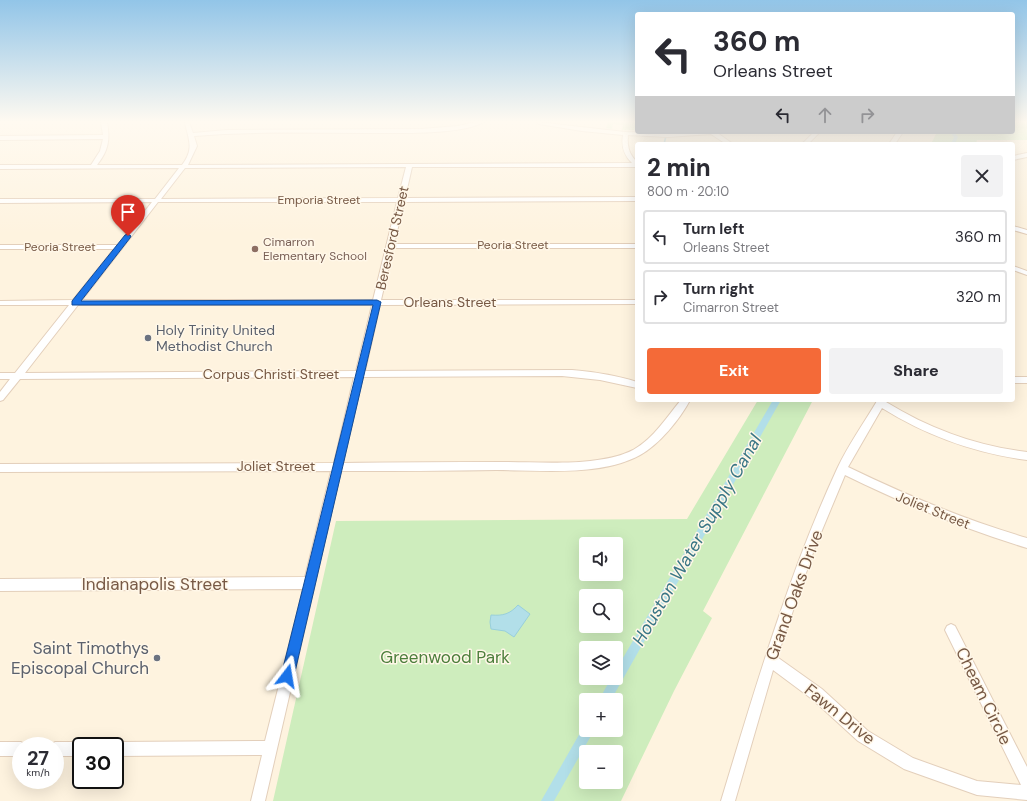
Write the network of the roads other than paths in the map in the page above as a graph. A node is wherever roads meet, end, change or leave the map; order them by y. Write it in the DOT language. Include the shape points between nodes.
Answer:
graph roads {
  1 [pos="98,159"];
  2 [pos="188,159"];
  3 [pos="635,165"];
  4 [pos="184,166"];
  5 [pos="409,166"];
  6 [pos="0,167"];
  7 [pos="92,167"];
  8 [pos="635,199"];
  9 [pos="157,200"];
  10 [pos="401,200"];
  11 [pos="0,201"];
  12 [pos="1015,229"];
  13 [pos="1027,232"];
  14 [pos="390,246"];
  15 [pos="635,246"];
  16 [pos="0,247"];
  17 [pos="120,247"];
  18 [pos="1015,269"];
  19 [pos="1027,273"];
  20 [pos="377,302"];
  21 [pos="635,302"];
  22 [pos="0,303"];
  23 [pos="75,303"];
  24 [pos="360,374"];
  25 [pos="0,376"];
  26 [pos="18,376"];
  27 [pos="1015,380"];
  28 [pos="1027,380"];
  29 [pos="635,384"];
  30 [pos="0,398"];
  31 [pos="680,402"];
  32 [pos="881,402"];
  33 [pos="1027,456"];
  34 [pos="338,466"];
  35 [pos="0,468"];
  36 [pos="842,469"];
  37 [pos="1027,543"];
  38 [pos="310,583"];
  39 [pos="0,585"];
  40 [pos="951,630"];
  41 [pos="770,660"];
  42 [pos="124,748"];
  43 [pos="270,748"];
  44 [pos="0,749"];
  45 [pos="12,749"];
  46 [pos="1027,782"];
  47 [pos="1027,793"];
  48 [pos="258,801"];
  49 [pos="728,801"];
  1 -- 7 [label="street"];
  2 -- 4 [label="street"];
  3 -- 5 [label="street"];
  4 -- 5 [label="street"];
  4 -- 7 [label="street"];
  4 -- 9 [label="street"];
  5 -- 10 [label="street, Beresford Street"];
  6 -- 7 [label="street"];
  8 -- 10 [label="street, Emporia Street"];
  9 -- 10 [label="street, Emporia Street"];
  9 -- 11 [label="street, Emporia Street"];
  9 -- 17 [label="street"];
  10 -- 14 [label="street, Beresford Street"];
  12 -- 13 [label="street"];
  14 -- 15 [label="street, Peoria Street"];
  14 -- 20 [label="street, Beresford Street"];
  16 -- 17 [label="street, Peoria Street"];
  17 -- 23 [label="street"];
  18 -- 19 [label="street"];
  20 -- 21 [label="street, Orleans Street"];
  20 -- 23 [label="street, Orleans Street"];
  20 -- 24 [label="street, Beresford Street"];
  22 -- 23 [label="street, Orleans Street"];
  23 -- 26 [label="street"];
  24 -- 26 [label="street, Corpus Christi Street"];
  24 -- 29 [label="street, Corpus Christi Street" via="582,373"];
  24 -- 34 [label="street, Beresford Street"];
  25 -- 26 [label="street, Corpus Christi Street"];
  26 -- 30 [label="street"];
  27 -- 28 [label="street"];
  31 -- 34 [label="street, Joliet Street" via="657,436 646,447 623,458 599,463 568,466"];
  32 -- 33 [label="street" via="913,423 966,444"];
  32 -- 36 [label="street, Grand Oaks Drive"];
  34 -- 35 [label="street, Joliet Street"];
  34 -- 38 [label="street, Beresford Street"];
  36 -- 37 [label="street, Joliet Street" via="900,498 944,516"];
  36 -- 41 [label="street, Grand Oaks Drive" via="810,547"];
  38 -- 39 [label="street, Indianapolis Street"];
  38 -- 43 [label="street, Beresford Street"];
  40 -- 46 [label="street, Cheam Circle"];
  41 -- 47 [label="street, Fawn Drive" via="817,694 862,736 910,764 977,788"];
  41 -- 49 [label="street, Grand Oaks Drive"];
  42 -- 43 [label="street"];
  43 -- 48 [label="street, Beresford Street"];
  44 -- 45 [label="street"];
}
